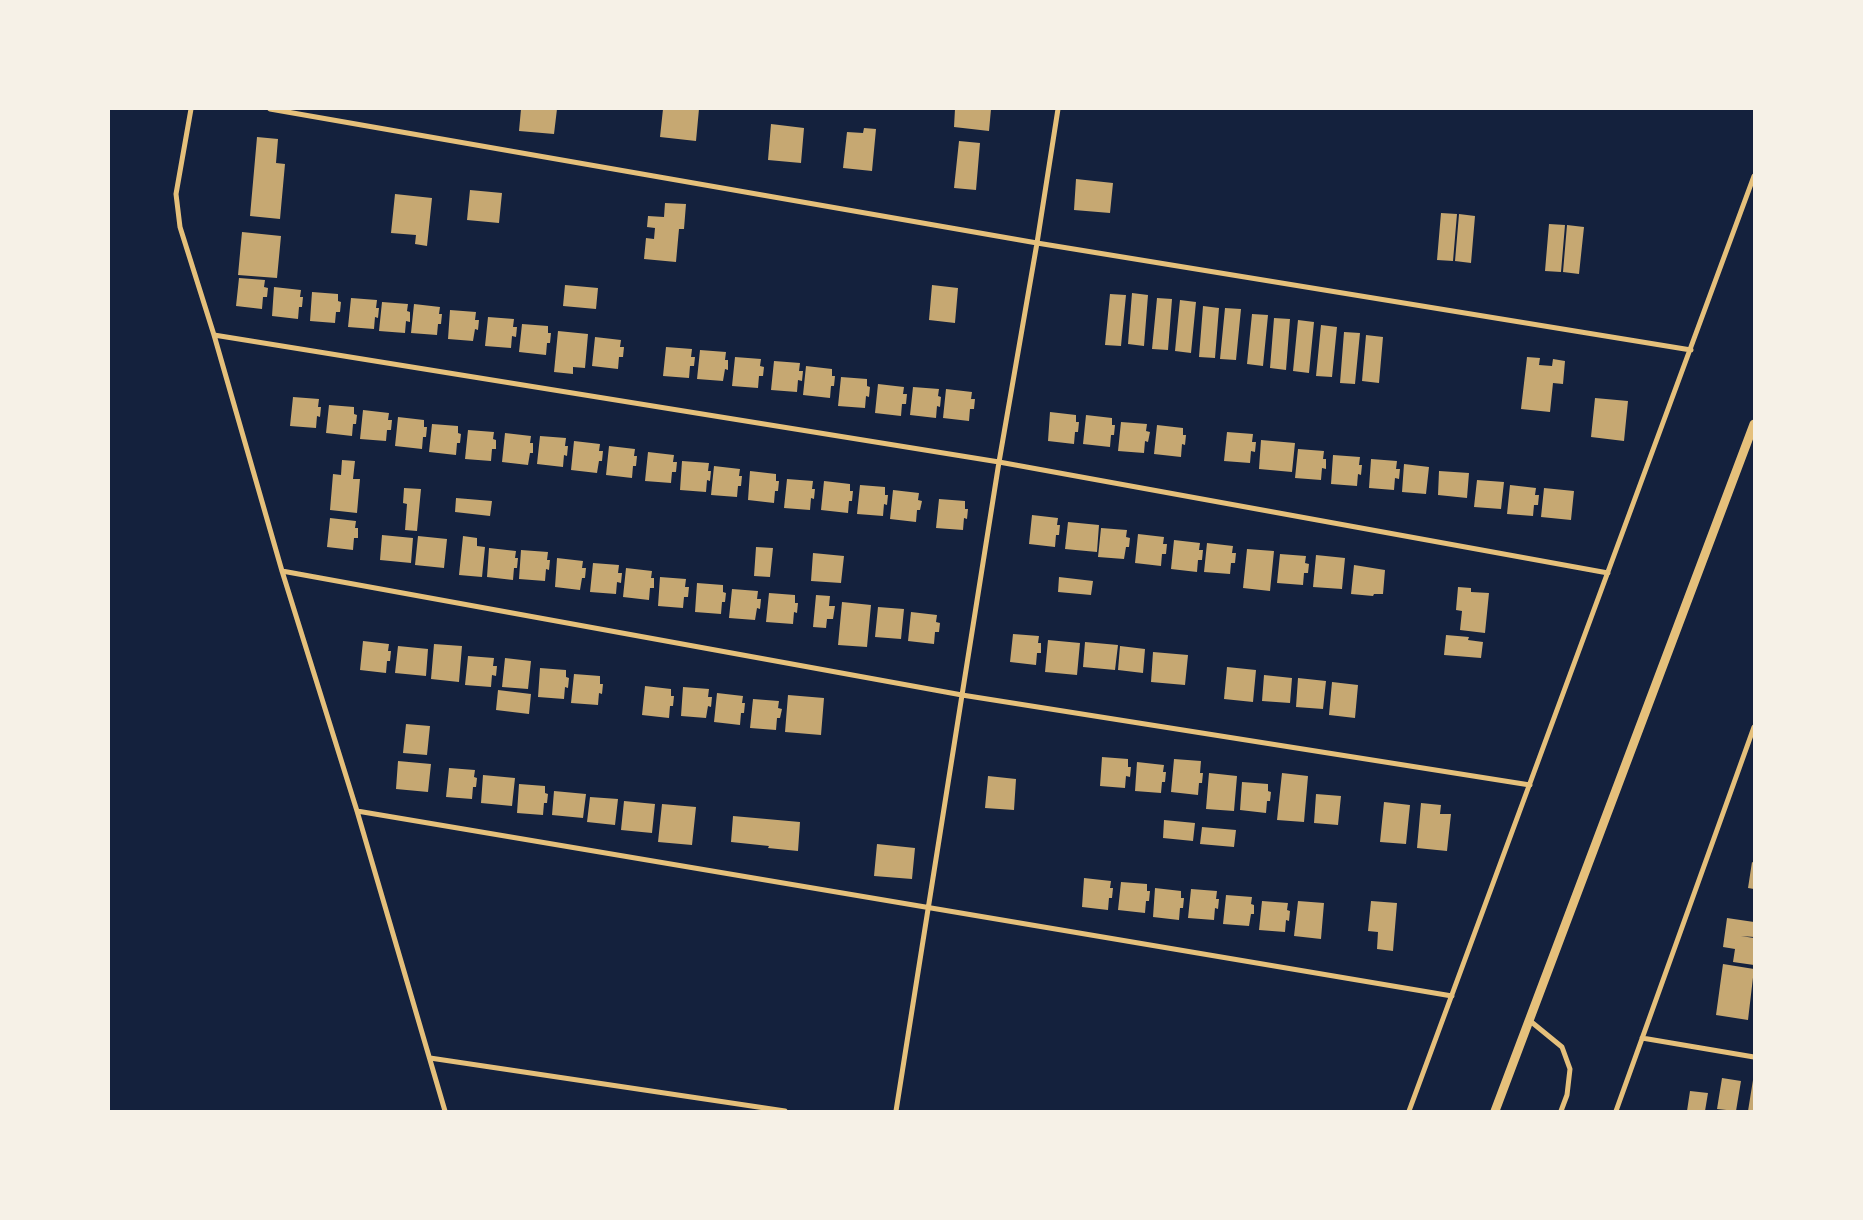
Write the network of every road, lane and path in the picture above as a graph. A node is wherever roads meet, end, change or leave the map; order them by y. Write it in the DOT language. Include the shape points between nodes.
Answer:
graph roads {
  1 [pos="191,109"];
  2 [pos="270,109"];
  3 [pos="1058,109"];
  4 [pos="1754,176"];
  5 [pos="1037,243"];
  6 [pos="214,335"];
  7 [pos="1691,350"];
  8 [pos="1754,424"];
  9 [pos="999,462"];
  10 [pos="282,571"];
  11 [pos="1608,573"];
  12 [pos="962,695"];
  13 [pos="1754,727"];
  14 [pos="1530,785"];
  15 [pos="357,811"];
  16 [pos="929,908"];
  17 [pos="1452,996"];
  18 [pos="1529,1020"];
  19 [pos="1642,1038"];
  20 [pos="1754,1056"];
  21 [pos="430,1058"];
  22 [pos="445,1111"];
  23 [pos="784,1111"];
  24 [pos="896,1111"];
  25 [pos="1409,1111"];
  26 [pos="1495,1111"];
  27 [pos="1562,1111"];
  28 [pos="1616,1111"];
  1 -- 6 [label="street" via="176,194 180,226"];
  2 -- 5 [label="street"];
  3 -- 5 [label="street"];
  4 -- 7 [label="street"];
  5 -- 7 [label="street"];
  5 -- 9 [label="street"];
  6 -- 9 [label="street"];
  6 -- 10 [label="street"];
  7 -- 11 [label="street"];
  8 -- 18 [label="street"];
  9 -- 11 [label="street"];
  9 -- 12 [label="street"];
  10 -- 12 [label="street"];
  10 -- 15 [label="street"];
  11 -- 14 [label="street"];
  12 -- 14 [label="street"];
  12 -- 16 [label="street"];
  13 -- 19 [label="street"];
  14 -- 17 [label="street"];
  15 -- 16 [label="street"];
  15 -- 21 [label="street"];
  16 -- 17 [label="street"];
  16 -- 24 [label="street"];
  17 -- 25 [label="street"];
  18 -- 26 [label="street"];
  18 -- 27 [label="street" via="1562,1046 1570,1069"];
  19 -- 20 [label="street"];
  19 -- 28 [label="street"];
  21 -- 22 [label="street"];
  21 -- 23 [label="street"];
}
